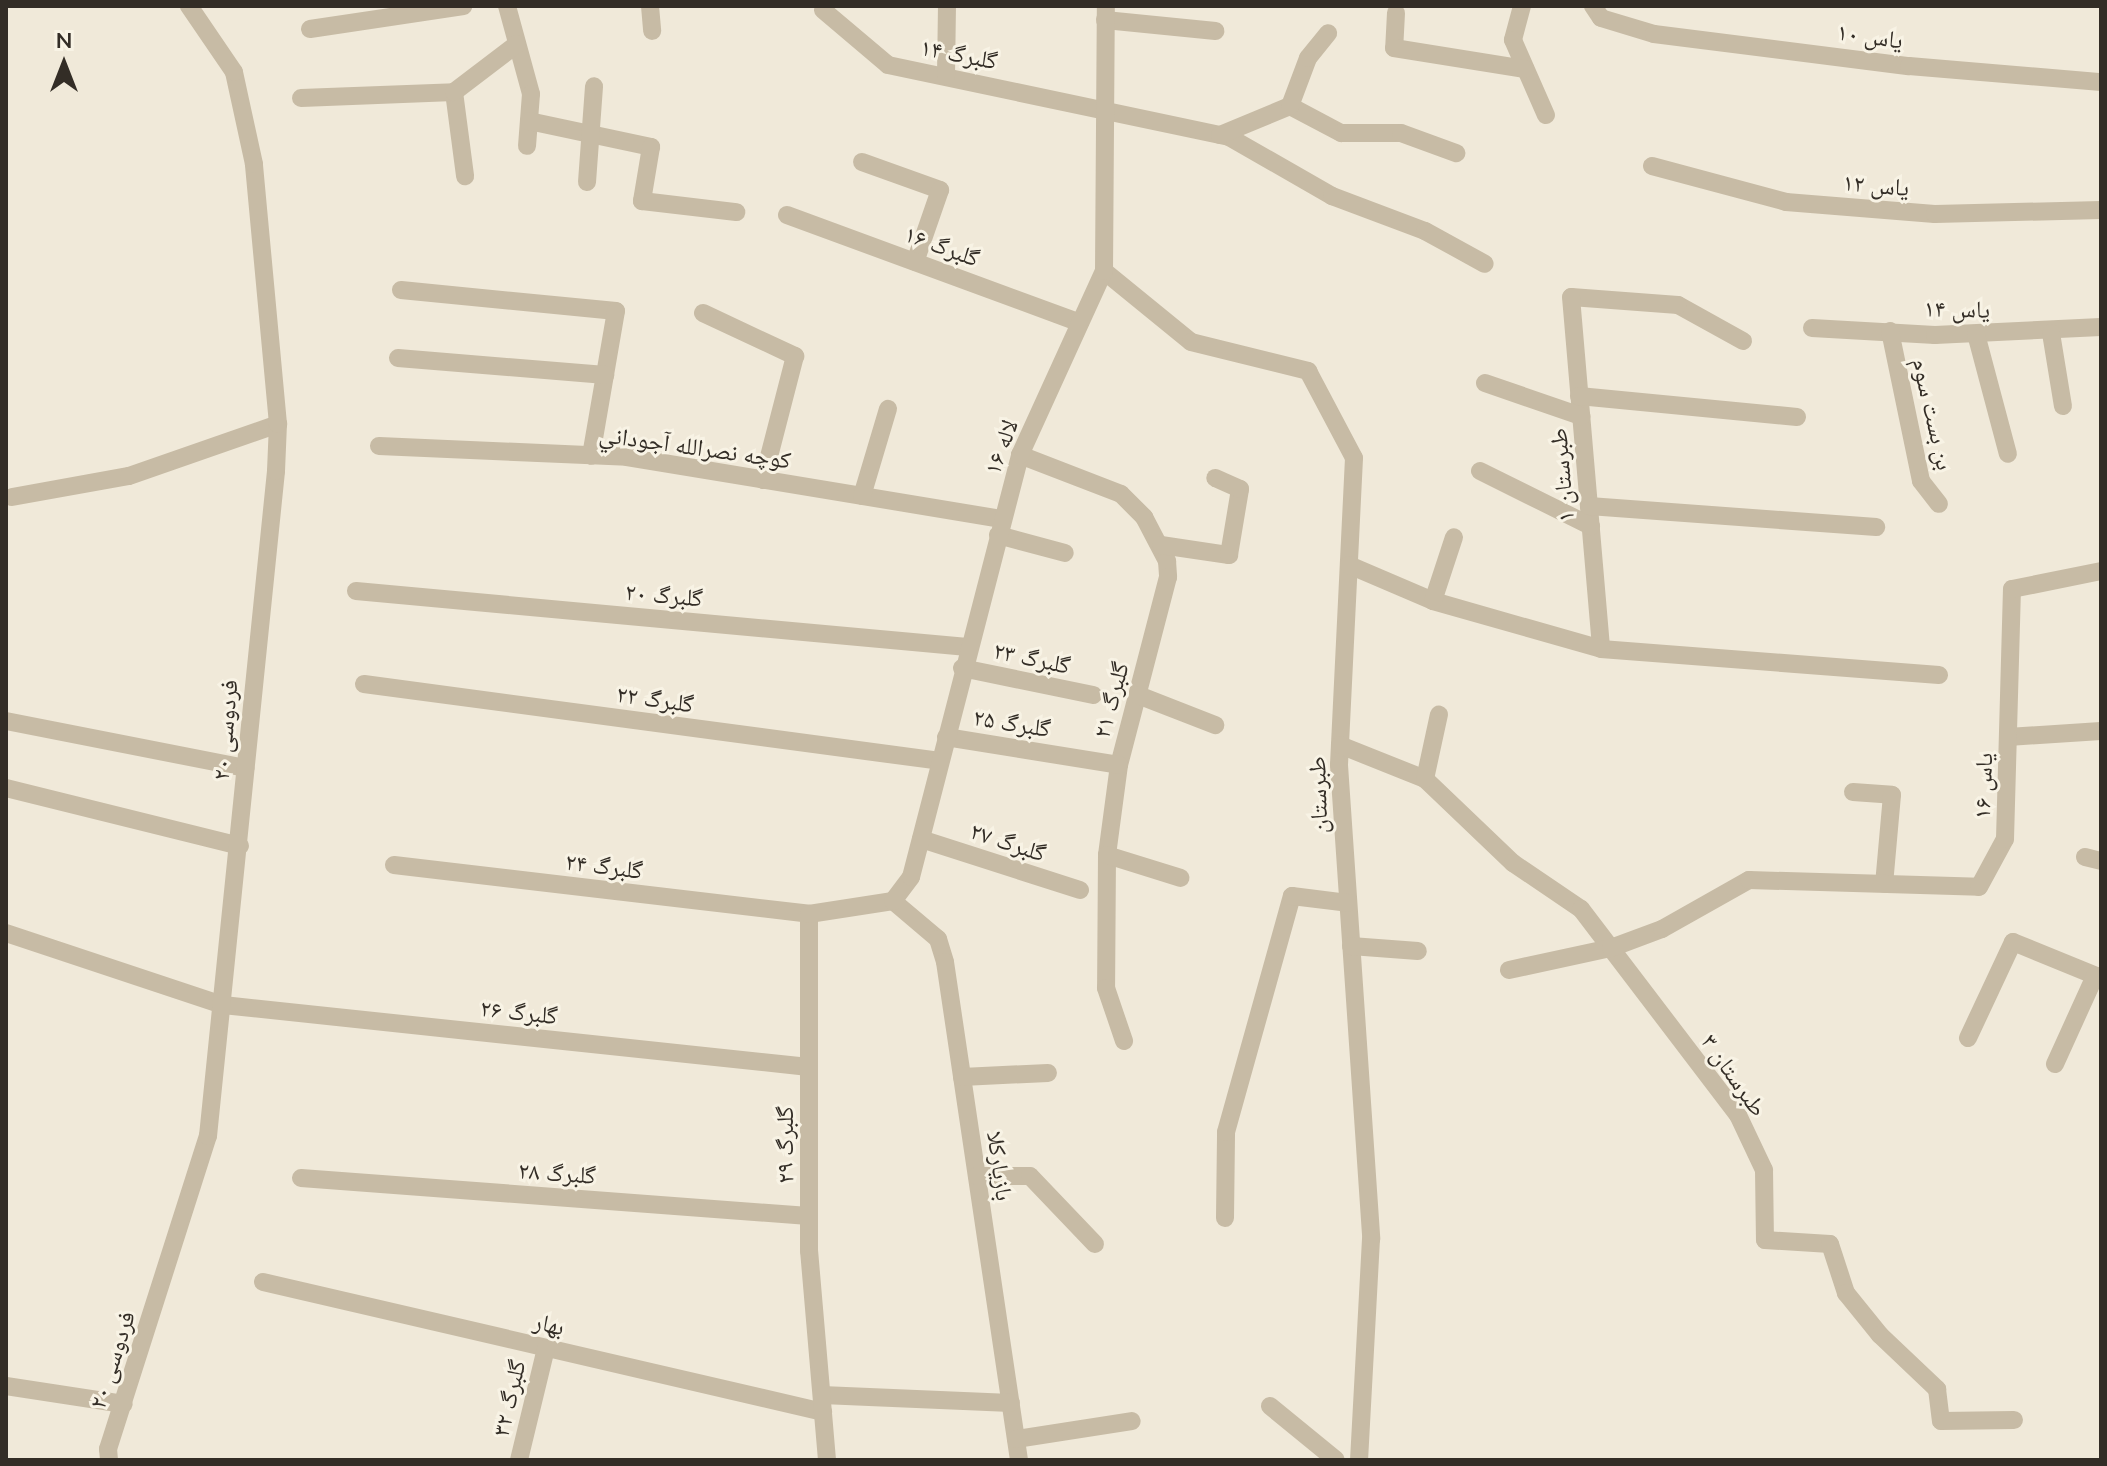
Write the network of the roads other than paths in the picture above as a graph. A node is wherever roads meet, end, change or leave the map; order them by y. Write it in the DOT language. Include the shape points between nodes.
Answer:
graph roads {
  1 [pos="189,6"];
  2 [pos="463,6"];
  3 [pos="507,6"];
  4 [pos="650,6"];
  5 [pos="947,6"];
  6 [pos="1522,6"];
  7 [pos="1593,6"];
  8 [pos="823,10"];
  9 [pos="1106,13"];
  10 [pos="1396,13"];
  11 [pos="310,29"];
  12 [pos="652,31"];
  13 [pos="1215,31"];
  14 [pos="1328,33"];
  15 [pos="517,44"];
  16 [pos="1525,69"];
  17 [pos="946,76"];
  18 [pos="2101,82"];
  19 [pos="594,86"];
  20 [pos="454,92"];
  21 [pos="301,98"];
  22 [pos="1290,106"];
  23 [pos="1105,107"];
  24 [pos="1546,115"];
  25 [pos="529,121"];
  26 [pos="592,135"];
  27 [pos="1220,135"];
  28 [pos="527,146"];
  29 [pos="1456,153"];
  30 [pos="862,162"];
  31 [pos="1652,166"];
  32 [pos="465,176"];
  33 [pos="587,182"];
  34 [pos="2101,210"];
  35 [pos="736,212"];
  36 [pos="787,215"];
  37 [pos="915,262"];
  38 [pos="1485,264"];
  39 [pos="1104,271"];
  40 [pos="401,290"];
  41 [pos="703,313"];
  42 [pos="1080,323"];
  43 [pos="2101,327"];
  44 [pos="1812,328"];
  45 [pos="1890,331"];
  46 [pos="2051,333"];
  47 [pos="1976,334"];
  48 [pos="1743,341"];
  49 [pos="398,358"];
  50 [pos="605,375"];
  51 [pos="1485,383"];
  52 [pos="1579,396"];
  53 [pos="2063,406"];
  54 [pos="888,409"];
  55 [pos="1581,416"];
  56 [pos="1797,417"];
  57 [pos="278,424"];
  58 [pos="379,446"];
  59 [pos="2008,454"];
  60 [pos="1020,455"];
  61 [pos="591,456"];
  62 [pos="1480,471"];
  63 [pos="1215,478"];
  64 [pos="763,480"];
  65 [pos="862,496"];
  66 [pos="12,497"];
  67 [pos="1939,504"];
  68 [pos="1589,506"];
  69 [pos="1591,526"];
  70 [pos="1000,527"];
  71 [pos="1876,527"];
  72 [pos="1454,537"];
  73 [pos="1161,545"];
  74 [pos="1065,553"];
  75 [pos="1349,565"];
  76 [pos="2101,571"];
  77 [pos="356,591"];
  78 [pos="1433,601"];
  79 [pos="967,647"];
  80 [pos="1601,649"];
  81 [pos="962,668"];
  82 [pos="1939,675"];
  83 [pos="364,684"];
  84 [pos="1093,695"];
  85 [pos="1138,695"];
  86 [pos="1439,714"];
  87 [pos="6,721"];
  88 [pos="1215,725"];
  89 [pos="2101,731"];
  90 [pos="946,737"];
  91 [pos="2008,737"];
  92 [pos="1340,745"];
  93 [pos="940,761"];
  94 [pos="1119,765"];
  95 [pos="245,768"];
  96 [pos="1425,779"];
  97 [pos="6,788"];
  98 [pos="1853,792"];
  99 [pos="921,839"];
  100 [pos="240,846"];
  101 [pos="1107,855"];
  102 [pos="394,865"];
  103 [pos="1181,878"];
  104 [pos="1884,884"];
  105 [pos="1080,890"];
  106 [pos="893,901"];
  107 [pos="1348,903"];
  108 [pos="809,914"];
  109 [pos="6,933"];
  110 [pos="1351,946"];
  111 [pos="1611,948"];
  112 [pos="1418,951"];
  113 [pos="1509,970"];
  114 [pos="2098,977"];
  115 [pos="223,1005"];
  116 [pos="1968,1038"];
  117 [pos="1124,1041"];
  118 [pos="2055,1064"];
  119 [pos="809,1067"];
  120 [pos="1048,1073"];
  121 [pos="962,1077"];
  122 [pos="977,1176"];
  123 [pos="301,1178"];
  124 [pos="809,1216"];
  125 [pos="1225,1218"];
  126 [pos="1095,1244"];
  127 [pos="263,1282"];
  128 [pos="546,1348"];
  129 [pos="6,1386"];
  130 [pos="1011,1403"];
  131 [pos="124,1404"];
  132 [pos="822,1404"];
  133 [pos="1270,1406"];
  134 [pos="2014,1420"];
  135 [pos="1132,1421"];
  136 [pos="1016,1439"];
  137 [pos="109,1460"];
  138 [pos="519,1460"];
  139 [pos="827,1460"];
  140 [pos="1019,1460"];
  141 [pos="1336,1460"];
  142 [pos="1359,1460"];
  1 -- 57 [label="street, فردوسی ۲۰" via="234,72 254,164"];
  2 -- 11 [label="street"];
  3 -- 15 [label="street"];
  4 -- 12 [label="street"];
  5 -- 17 [label="street"];
  6 -- 16 [label="street" via="1513,40"];
  7 -- 18 [label="street, یاس ۱۰" via="1601,18 1654,34 1909,66"];
  8 -- 17 [label="street, گلبرگ ۱۴" via="888,65"];
  9 -- 13 [label="street"];
  9 -- 23 [label="street, لاله ۱۶"];
  10 -- 16 [label="street" via="1394,48"];
  14 -- 22 [label="street" via="1308,58"];
  15 -- 20 [label="street"];
  15 -- 25 [label="street" via="531,94"];
  16 -- 24 [label="street"];
  17 -- 23 [label="street, گلبرگ ۱۴"];
  19 -- 26 [label="street"];
  20 -- 21 [label="street"];
  20 -- 32 [label="street"];
  22 -- 27 [label="street"];
  22 -- 29 [label="street" via="1341,133 1401,133"];
  23 -- 27 [label="street, گلبرگ ۱۴"];
  23 -- 39 [label="street, لاله ۱۶"];
  25 -- 26 [label="street"];
  25 -- 28 [label="street"];
  26 -- 33 [label="street"];
  26 -- 35 [label="street" via="651,147 642,201"];
  27 -- 38 [label="street, گلبرگ ۱۴" via="1332,196 1425,231"];
  30 -- 37 [label="street" via="940,190"];
  31 -- 34 [label="street, یاس ۱۲" via="1786,202 1935,214"];
  36 -- 37 [label="street, گلبرگ ۱۶"];
  37 -- 42 [label="street, گلبرگ ۱۶"];
  39 -- 42 [label="street, لاله ۱۶"];
  39 -- 75 [label="street, طبرستان" via="1191,342 1308,371 1354,458"];
  40 -- 50 [label="street" via="616,311"];
  41 -- 64 [label="street" via="795,356"];
  42 -- 60 [label="street, لاله ۱۶"];
  43 -- 46 [label="street, یاس ۱۴"];
  44 -- 45 [label="street, یاس ۱۴"];
  45 -- 47 [label="street, یاس ۱۴"];
  45 -- 67 [label="street, بن بست سوم" via="1921,481"];
  46 -- 47 [label="street, یاس ۱۴"];
  46 -- 53 [label="street"];
  47 -- 59 [label="street"];
  48 -- 52 [label="street, طبرستان ۱" via="1678,305 1571,297"];
  49 -- 50 [label="street"];
  50 -- 61 [label="street"];
  51 -- 55 [label="street"];
  52 -- 55 [label="street, طبرستان ۱"];
  52 -- 56 [label="street"];
  54 -- 65 [label="street"];
  55 -- 68 [label="street, طبرستان ۱"];
  57 -- 66 [label="street" via="129,476"];
  57 -- 95 [label="street, فردوسی ۲۰"];
  58 -- 61 [label="street, كوچه نصرالله آجوداني"];
  60 -- 70 [label="street, لاله ۱۶"];
  60 -- 73 [label="street" via="1121,494"];
  61 -- 64 [label="street, كوچه نصرالله آجوداني"];
  62 -- 69 [label="street"];
  63 -- 73 [label="street" via="1240,489 1229,555"];
  64 -- 65 [label="street, كوچه نصرالله آجوداني"];
  65 -- 70 [label="street, كوچه نصرالله آجوداني"];
  68 -- 69 [label="street, طبرستان ۱"];
  68 -- 71 [label="street"];
  69 -- 80 [label="street, طبرستان ۱"];
  70 -- 74 [label="street, كوچه نصرالله آجوداني"];
  70 -- 79 [label="street, لاله ۱۶"];
  72 -- 78 [label="street"];
  73 -- 85 [label="street, گلبرگ ۲۱" via="1168,577"];
  75 -- 78 [label="street"];
  75 -- 92 [label="street, طبرستان"];
  76 -- 91 [label="street, یاس ۱۶" via="2012,589"];
  77 -- 79 [label="street, گلبرگ ۲۰"];
  78 -- 80 [label="street"];
  79 -- 81 [label="street, لاله ۱۶"];
  80 -- 82 [label="street"];
  81 -- 84 [label="street, گلبرگ ۲۳"];
  81 -- 90 [label="street, لاله ۱۶"];
  83 -- 93 [label="street, گلبرگ ۲۲"];
  85 -- 88 [label="street"];
  85 -- 94 [label="street, گلبرگ ۲۱"];
  86 -- 96 [label="street"];
  87 -- 95 [label="street"];
  89 -- 91 [label="street"];
  90 -- 93 [label="street, لاله ۱۶"];
  90 -- 94 [label="street, گلبرگ ۲۵"];
  91 -- 104 [label="street, یاس ۱۶" via="2005,839 1979,887"];
  92 -- 96 [label="street, طبرستان ۳"];
  92 -- 107 [label="street, طبرستان"];
  93 -- 99 [label="street, لاله ۱۶"];
  94 -- 101 [label="street, گلبرگ ۲۱"];
  95 -- 100 [label="street, فردوسی ۲۰"];
  96 -- 111 [label="street, طبرستان ۳" via="1513,863 1581,909"];
  97 -- 100 [label="street"];
  98 -- 104 [label="street" via="1892,795"];
  99 -- 105 [label="street, گلبرگ ۲۷"];
  99 -- 106 [label="street, لاله ۱۶" via="911,877"];
  100 -- 115 [label="street, فردوسی ۲۰"];
  101 -- 103 [label="street"];
  101 -- 117 [label="street, گلبرگ ۲۱" via="1104,972"];
  102 -- 108 [label="street, گلبرگ ۲۴"];
  104 -- 111 [label="street, یاس ۱۶" via="1749,880 1662,929"];
  106 -- 108 [label="street"];
  106 -- 121 [label="street, بازیارکلا" via="938,939"];
  107 -- 110 [label="street, طبرستان"];
  107 -- 125 [label="street" via="1292,896 1226,1132"];
  108 -- 119 [label="street, گلبرگ ۲۹"];
  109 -- 115 [label="street, گلبرگ ۲۶"];
  110 -- 112 [label="street"];
  110 -- 142 [label="street, طبرستان" via="1371,1239"];
  111 -- 113 [label="street"];
  111 -- 134 [label="street, طبرستان ۳" via="1738,1115 1764,1170 1765,1240 1830,1244 1846,1293 1880,1335 1937,1389 1941,1421"];
  114 -- 116 [label="street" via="2013,942"];
  114 -- 118 [label="street"];
  115 -- 119 [label="street, گلبرگ ۲۶"];
  115 -- 131 [label="street, فردوسی ۲۰" via="208,1136"];
  119 -- 124 [label="street, گلبرگ ۲۹"];
  120 -- 121 [label="street"];
  121 -- 122 [label="street, بازیارکلا"];
  122 -- 126 [label="street" via="1030,1176"];
  122 -- 130 [label="street, بازیارکلا"];
  123 -- 124 [label="street, گلبرگ ۲۸"];
  124 -- 132 [label="street, گلبرگ ۲۹"];
  127 -- 128 [label="street, بهار"];
  128 -- 132 [label="street, بهار"];
  128 -- 138 [label="street, گلبرگ ۳۲"];
  129 -- 131 [label="street"];
  130 -- 132 [label="street, بهار"];
  130 -- 136 [label="street, بازیارکلا"];
  131 -- 137 [label="street, فردوسی ۲۰"];
  132 -- 139 [label="street, گلبرگ ۲۹"];
  133 -- 141 [label="street"];
  135 -- 136 [label="street"];
  136 -- 140 [label="street, بازیارکلا"];
}
